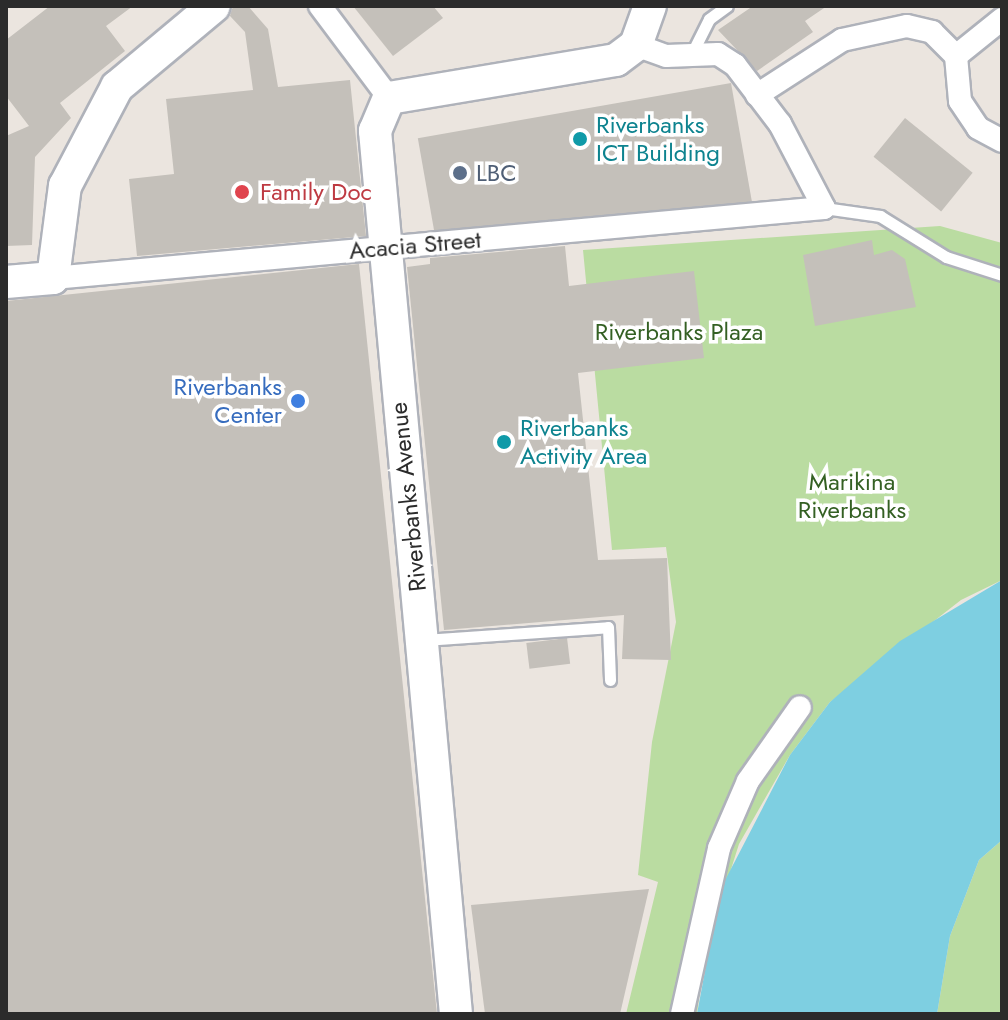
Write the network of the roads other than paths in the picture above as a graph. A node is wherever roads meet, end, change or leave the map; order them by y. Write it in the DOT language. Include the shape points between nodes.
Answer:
graph roads {
  1 [pos="214,6"];
  2 [pos="320,6"];
  3 [pos="650,6"];
  4 [pos="727,6"];
  5 [pos="1002,19"];
  6 [pos="636,45"];
  7 [pos="691,55"];
  8 [pos="956,56"];
  9 [pos="757,95"];
  10 [pos="389,98"];
  11 [pos="1002,141"];
  12 [pos="824,208"];
  13 [pos="383,247"];
  14 [pos="1002,275"];
  15 [pos="53,278"];
  16 [pos="6,282"];
  17 [pos="424,640"];
  18 [pos="610,680"];
  19 [pos="800,707"];
  20 [pos="456,1014"];
  21 [pos="682,1014"];
  1 -- 15 [label="street" via="117,87 65,186"];
  2 -- 10 [label="street"];
  3 -- 6 [label="street"];
  4 -- 7 [label="lane" via="709,19"];
  5 -- 8 [label="street"];
  6 -- 7 [label="street" via="666,56"];
  6 -- 10 [label="street" via="604,65 461,81"];
  7 -- 9 [label="street" via="718,54"];
  8 -- 9 [label="street" via="932,32 907,26 842,40"];
  8 -- 11 [label="street" via="960,101 978,128"];
  9 -- 12 [label="street"];
  10 -- 13 [label="street, Riverbanks Avenue" via="375,131"];
  12 -- 13 [label="street, Acacia Street"];
  12 -- 14 [label="lane" via="880,216 946,257"];
  13 -- 15 [label="street, Acacia Street"];
  13 -- 17 [label="street, Riverbanks Avenue"];
  15 -- 16 [label="street, Acacia Street"];
  17 -- 18 [label="lane" via="608,627"];
  17 -- 20 [label="street, Riverbanks Avenue"];
  19 -- 21 [label="street" via="748,781 719,848"];
}
